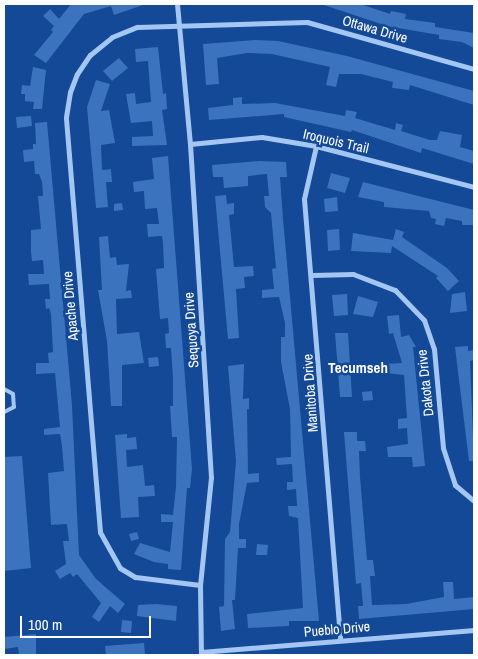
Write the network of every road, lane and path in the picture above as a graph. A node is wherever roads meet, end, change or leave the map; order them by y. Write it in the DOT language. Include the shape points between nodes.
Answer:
graph roads {
  1 [pos="177,4"];
  2 [pos="178,24"];
  3 [pos="474,69"];
  4 [pos="190,144"];
  5 [pos="316,146"];
  6 [pos="474,187"];
  7 [pos="312,275"];
  8 [pos="4,390"];
  9 [pos="4,412"];
  10 [pos="474,501"];
  11 [pos="200,585"];
  12 [pos="474,630"];
  13 [pos="340,640"];
  14 [pos="201,654"];
  1 -- 2 [label="street, Sequoya Drive"];
  2 -- 3 [label="street, Ottawa Drive" via="308,22"];
  2 -- 4 [label="street, Sequoya Drive"];
  2 -- 11 [label="street, Apache Drive" via="137,27 112,36 90,55 77,74 66,117 100,532 120,568 135,577"];
  4 -- 5 [label="street, Iroquois Trail" via="262,137"];
  4 -- 11 [label="street, Sequoya Drive" via="211,477"];
  5 -- 6 [label="street, Iroquois Trail"];
  5 -- 7 [label="street, Manitoba Drive" via="304,199"];
  7 -- 10 [label="street, Dakota Drive" via="353,274 395,290 424,320 434,349 443,448 455,485"];
  7 -- 13 [label="street, Manitoba Drive"];
  8 -- 9 [label="lane" via="13,394 14,407"];
  11 -- 14 [label="street, Sequoya Drive"];
  12 -- 13 [label="street, Pueblo Drive"];
  13 -- 14 [label="street, Pueblo Drive"];
}
